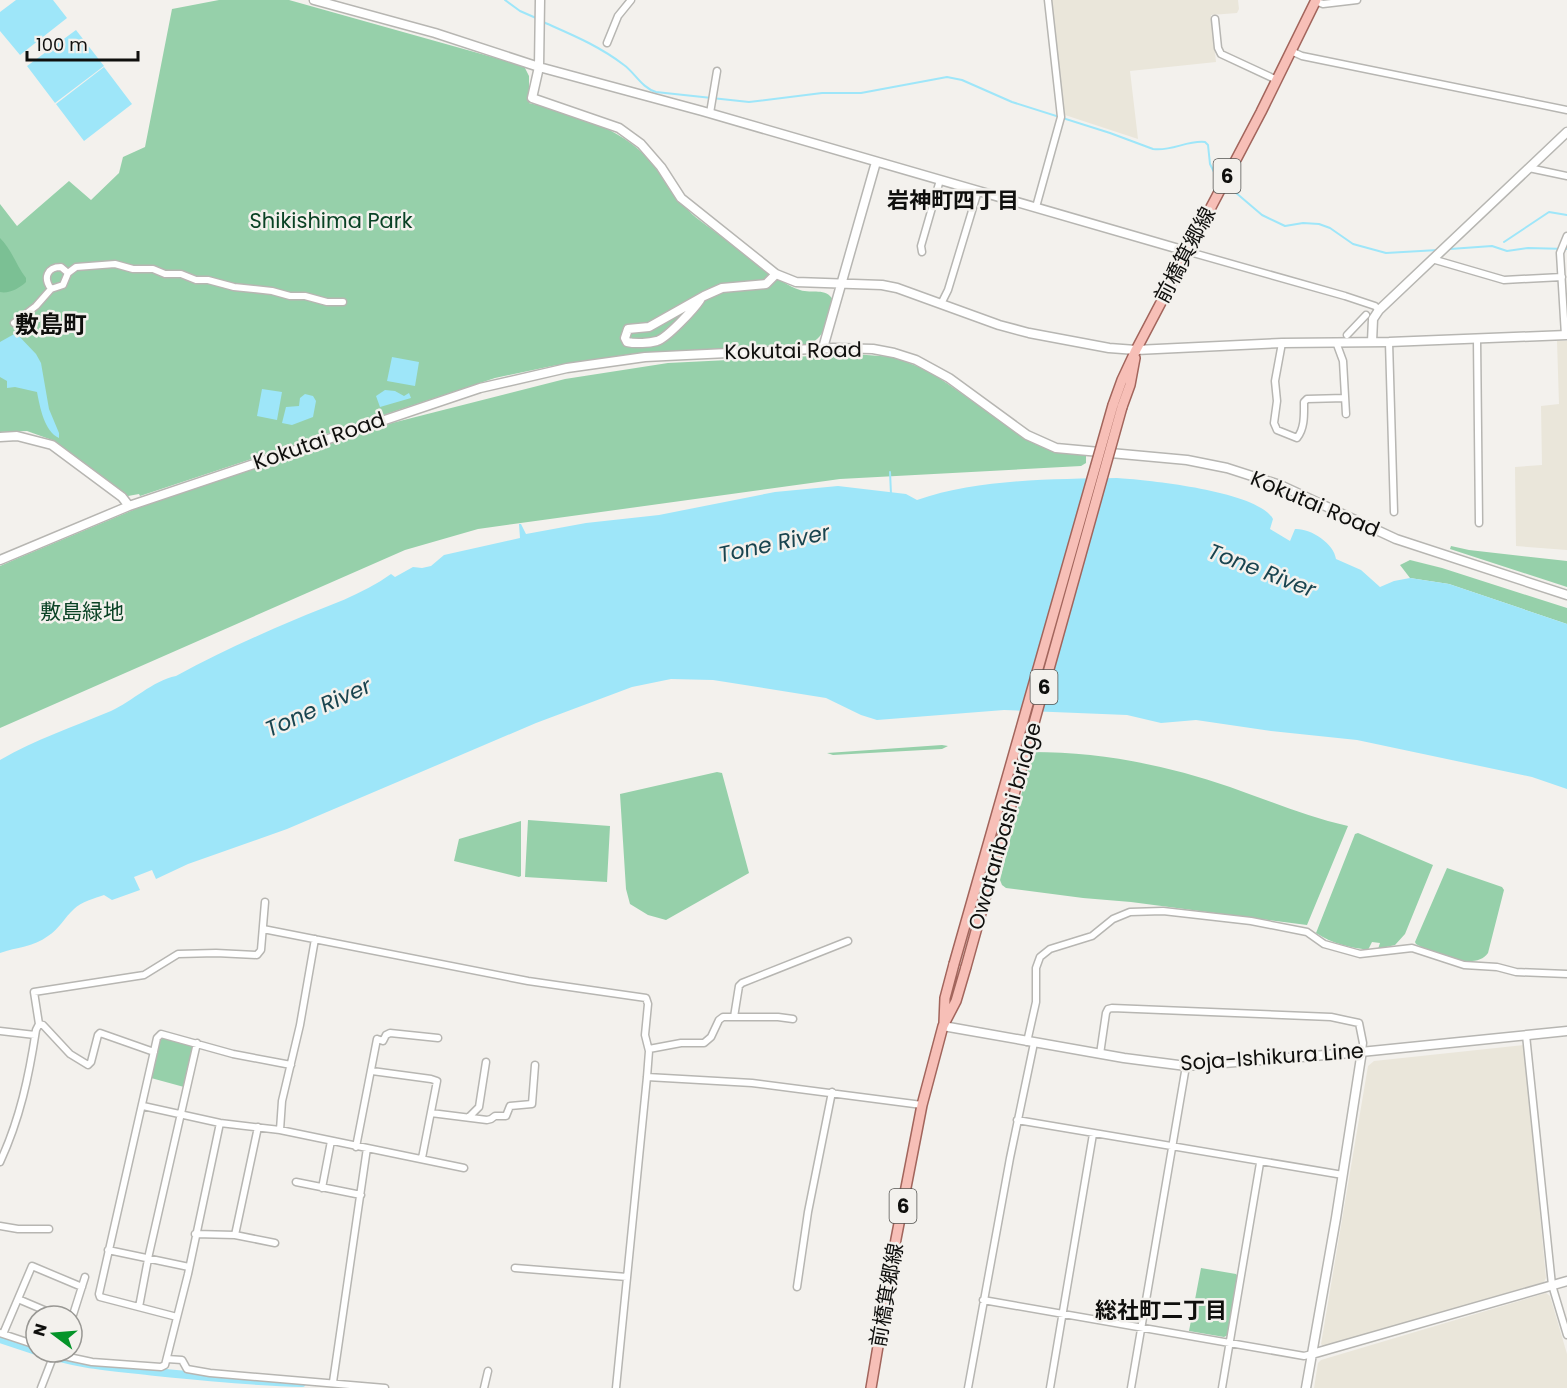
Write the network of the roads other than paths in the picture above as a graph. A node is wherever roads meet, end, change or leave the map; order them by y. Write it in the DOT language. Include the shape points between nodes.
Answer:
graph roads {
  1 [pos="314,0"];
  2 [pos="540,0"];
  3 [pos="631,0"];
  4 [pos="1048,0"];
  5 [pos="1357,0"];
  6 [pos="1316,1"];
  7 [pos="1215,18"];
  8 [pos="607,43"];
  9 [pos="1291,51"];
  10 [pos="539,67"];
  11 [pos="717,70"];
  12 [pos="1276,80"];
  13 [pos="1567,110"];
  14 [pos="710,113"];
  15 [pos="1567,132"];
  16 [pos="876,162"];
  17 [pos="1529,168"];
  18 [pos="1567,176"];
  19 [pos="940,180"];
  20 [pos="978,191"];
  21 [pos="1036,207"];
  22 [pos="1567,236"];
  23 [pos="1186,251"];
  24 [pos="922,252"];
  25 [pos="1432,259"];
  26 [pos="68,273"];
  27 [pos="776,274"];
  28 [pos="1562,276"];
  29 [pos="841,285"];
  30 [pos="51,289"];
  31 [pos="700,300"];
  32 [pos="343,302"];
  33 [pos="941,304"];
  34 [pos="1379,310"];
  35 [pos="1366,315"];
  36 [pos="14,322"];
  37 [pos="1347,335"];
  38 [pos="1566,335"];
  39 [pos="1477,339"];
  40 [pos="1336,342"];
  41 [pos="1372,342"];
  42 [pos="1389,342"];
  43 [pos="1282,343"];
  44 [pos="823,348"];
  45 [pos="1136,350"];
  46 [pos="1345,398"];
  47 [pos="1118,406"];
  48 [pos="1346,414"];
  49 [pos="0,437"];
  50 [pos="129,506"];
  51 [pos="1394,512"];
  52 [pos="1479,524"];
  53 [pos="0,560"];
  54 [pos="1567,595"];
  55 [pos="265,902"];
  56 [pos="263,928"];
  57 [pos="315,939"];
  58 [pos="848,941"];
  59 [pos="954,964"];
  60 [pos="966,967"];
  61 [pos="1567,974"];
  62 [pos="734,1017"];
  63 [pos="793,1019"];
  64 [pos="39,1024"];
  65 [pos="943,1026"];
  66 [pos="0,1031"];
  67 [pos="1567,1031"];
  68 [pos="35,1035"];
  69 [pos="1526,1035"];
  70 [pos="438,1038"];
  71 [pos="1030,1042"];
  72 [pos="197,1043"];
  73 [pos="649,1048"];
  74 [pos="154,1052"];
  75 [pos="1362,1052"];
  76 [pos="1100,1054"];
  77 [pos="486,1062"];
  78 [pos="291,1065"];
  79 [pos="535,1065"];
  80 [pos="1186,1066"];
  81 [pos="372,1071"];
  82 [pos="648,1077"];
  83 [pos="832,1092"];
  84 [pos="922,1105"];
  85 [pos="143,1106"];
  86 [pos="431,1113"];
  87 [pos="181,1115"];
  88 [pos="469,1117"];
  89 [pos="1017,1120"];
  90 [pos="220,1123"];
  91 [pos="258,1127"];
  92 [pos="280,1130"];
  93 [pos="1094,1134"];
  94 [pos="331,1142"];
  95 [pos="356,1147"];
  96 [pos="1172,1147"];
  97 [pos="367,1148"];
  98 [pos="422,1158"];
  99 [pos="0,1162"];
  100 [pos="1260,1163"];
  101 [pos="464,1168"];
  102 [pos="1343,1176"];
  103 [pos="296,1182"];
  104 [pos="322,1188"];
  105 [pos="361,1195"];
  106 [pos="0,1226"];
  107 [pos="49,1229"];
  108 [pos="195,1234"];
  109 [pos="235,1235"];
  110 [pos="275,1243"];
  111 [pos="108,1250"];
  112 [pos="148,1258"];
  113 [pos="189,1267"];
  114 [pos="515,1268"];
  115 [pos="85,1277"];
  116 [pos="627,1277"];
  117 [pos="1567,1281"];
  118 [pos="1552,1285"];
  119 [pos="82,1287"];
  120 [pos="797,1287"];
  121 [pos="18,1299"];
  122 [pos="983,1300"];
  123 [pos="30,1304"];
  124 [pos="77,1304"];
  125 [pos="139,1307"];
  126 [pos="1063,1314"];
  127 [pos="177,1317"];
  128 [pos="1141,1327"];
  129 [pos="2,1333"];
  130 [pos="1567,1335"];
  131 [pos="24,1341"];
  132 [pos="1230,1343"];
  133 [pos="1312,1354"];
  134 [pos="167,1359"];
  135 [pos="84,1361"];
  136 [pos="50,1364"];
  137 [pos="488,1371"];
  138 [pos="333,1382"];
  139 [pos="41,1388"];
  140 [pos="385,1388"];
  141 [pos="484,1388"];
  142 [pos="616,1388"];
  143 [pos="871,1388"];
  144 [pos="968,1388"];
  145 [pos="1050,1388"];
  146 [pos="1131,1388"];
  147 [pos="1222,1388"];
  148 [pos="1306,1388"];
  1 -- 10 [label="street"];
  2 -- 10 [label="street"];
  3 -- 8 [label="street" via="618,16"];
  4 -- 21 [label="street" via="1061,117"];
  5 -- 6 [label="street" via="1323,4"];
  6 -- 9 [label="main road, 前橋箕郷線 / 6"];
  7 -- 12 [label="street" via="1221,54"];
  9 -- 12 [label="main road, 前橋箕郷線 / 6"];
  9 -- 13 [label="street"];
  10 -- 14 [label="street"];
  10 -- 27 [label="street" via="532,98 620,129 641,144 681,198"];
  11 -- 14 [label="street"];
  12 -- 23 [label="main road, 前橋箕郷線 / 6"];
  14 -- 16 [label="street"];
  15 -- 17 [label="street"];
  16 -- 19 [label="street"];
  16 -- 29 [label="street"];
  17 -- 18 [label="street"];
  17 -- 25 [label="street"];
  19 -- 20 [label="street"];
  19 -- 24 [label="street"];
  20 -- 21 [label="street"];
  20 -- 33 [label="street"];
  21 -- 23 [label="street"];
  22 -- 28 [label="street" via="1560,253"];
  23 -- 34 [label="street" via="1345,296"];
  23 -- 45 [label="main road, 前橋箕郷線 / 6"];
  25 -- 28 [label="street" via="1504,280"];
  25 -- 34 [label="street"];
  26 -- 30 [label="street" via="63,285"];
  26 -- 30 [label="street" via="61,267 49,271 46,276"];
  26 -- 32 [label="street" via="76,267 115,264"];
  27 -- 29 [label="street" via="796,282"];
  27 -- 31 [label="street" via="766,285 722,288"];
  28 -- 38 [label="street"];
  29 -- 33 [label="street" via="882,285"];
  29 -- 44 [label="street"];
  30 -- 36 [label="street"];
  31 -- 31 [label="street" via="659,340 632,343 624,338 628,329 649,327"];
  33 -- 45 [label="street" via="1029,333"];
  34 -- 41 [label="street" via="1373,319"];
  35 -- 37 [label="street"];
  38 -- 39 [label="street"];
  39 -- 42 [label="street"];
  39 -- 52 [label="street"];
  40 -- 41 [label="street"];
  40 -- 43 [label="street"];
  40 -- 46 [label="street" via="1343,361"];
  41 -- 42 [label="street"];
  42 -- 51 [label="street"];
  43 -- 45 [label="street"];
  43 -- 46 [label="street" via="1275,381 1277,430 1297,438 1307,399"];
  44 -- 50 [label="street, Kokutai Road" via="645,357 567,368 418,408"];
  44 -- 54 [label="street, Kokutai Road" via="873,350 916,360 1047,445 1187,459 1227,468 1280,485 1396,539"];
  45 -- 47 [label="main road, 前橋箕郷線 / 6" via="1122,380"];
  46 -- 48 [label="street"];
  47 -- 59 [label="main road, Owataribashi bridge / 6, bridge"];
  47 -- 60 [label="main road, Owataribashi bridge / 6, bridge"];
  49 -- 50 [label="street" via="17,436 52,446 122,496"];
  50 -- 53 [label="street, Kokutai Road"];
  55 -- 56 [label="street"];
  56 -- 57 [label="street"];
  56 -- 64 [label="street" via="261,950 256,955 177,954 144,975 36,991 33,994"];
  57 -- 73 [label="street" via="530,982 644,998 648,1002 645,1035"];
  57 -- 78 [label="street"];
  58 -- 62 [label="street" via="742,983"];
  59 -- 65 [label="main road, 前橋箕郷線 / 6"];
  60 -- 65 [label="main road, 前橋箕郷線 / 6" via="956,1001"];
  61 -- 71 [label="street" via="1464,965 1412,948 1360,954 1324,944 1307,932 1251,921 1163,911 1130,912 1113,919 1092,936 1050,949 1040,957"];
  62 -- 63 [label="street"];
  62 -- 73 [label="street" via="719,1020 704,1043"];
  64 -- 68 [label="street"];
  64 -- 74 [label="street" via="70,1054 88,1065 100,1033"];
  65 -- 71 [label="street, Soja-Ishikura Line"];
  65 -- 84 [label="main road, 前橋箕郷線 / 6"];
  66 -- 68 [label="street"];
  67 -- 69 [label="street, Soja-Ishikura Line"];
  68 -- 99 [label="street" via="20,1110"];
  69 -- 75 [label="street, Soja-Ishikura Line"];
  69 -- 118 [label="street"];
  70 -- 81 [label="street" via="390,1033 383,1041 377,1039"];
  71 -- 76 [label="street, Soja-Ishikura Line"];
  71 -- 89 [label="street"];
  72 -- 74 [label="street" via="161,1034"];
  72 -- 78 [label="street"];
  72 -- 87 [label="street"];
  73 -- 82 [label="street"];
  74 -- 85 [label="street"];
  75 -- 76 [label="street" via="1359,1023 1331,1017 1113,1008 1106,1013"];
  75 -- 80 [label="street, Soja-Ishikura Line"];
  75 -- 102 [label="street"];
  76 -- 80 [label="street, Soja-Ishikura Line"];
  77 -- 88 [label="street" via="479,1107"];
  78 -- 92 [label="street"];
  79 -- 88 [label="street" via="532,1104 510,1106 506,1116"];
  80 -- 96 [label="street"];
  81 -- 86 [label="street" via="434,1079 437,1083"];
  81 -- 95 [label="street"];
  82 -- 83 [label="street"];
  82 -- 116 [label="street"];
  83 -- 84 [label="street"];
  83 -- 120 [label="street"];
  84 -- 143 [label="main road, 前橋箕郷線 / 6"];
  85 -- 87 [label="street"];
  85 -- 111 [label="street"];
  86 -- 88 [label="street"];
  86 -- 98 [label="street"];
  87 -- 90 [label="street"];
  87 -- 112 [label="street"];
  89 -- 93 [label="street"];
  89 -- 122 [label="street"];
  90 -- 91 [label="street"];
  90 -- 108 [label="street"];
  91 -- 92 [label="street"];
  91 -- 109 [label="street"];
  92 -- 94 [label="street"];
  93 -- 96 [label="street"];
  93 -- 126 [label="street"];
  94 -- 95 [label="street"];
  94 -- 104 [label="street"];
  95 -- 97 [label="street"];
  96 -- 100 [label="street"];
  96 -- 128 [label="street"];
  97 -- 98 [label="street"];
  97 -- 105 [label="street"];
  98 -- 101 [label="street"];
  100 -- 102 [label="street"];
  100 -- 132 [label="street"];
  102 -- 133 [label="street"];
  103 -- 104 [label="street"];
  104 -- 105 [label="street"];
  105 -- 138 [label="street"];
  106 -- 107 [label="street"];
  108 -- 109 [label="street"];
  108 -- 113 [label="street"];
  109 -- 110 [label="street"];
  111 -- 112 [label="street"];
  111 -- 125 [label="street" via="99,1296"];
  112 -- 113 [label="street"];
  112 -- 125 [label="street"];
  113 -- 127 [label="street"];
  114 -- 116 [label="street"];
  115 -- 119 [label="street"];
  116 -- 142 [label="street"];
  117 -- 118 [label="street"];
  118 -- 130 [label="street"];
  118 -- 133 [label="street"];
  119 -- 121 [label="street" via="32,1266"];
  119 -- 124 [label="street"];
  121 -- 123 [label="street"];
  121 -- 129 [label="street"];
  122 -- 126 [label="street"];
  122 -- 144 [label="street"];
  125 -- 127 [label="street"];
  126 -- 128 [label="street"];
  126 -- 145 [label="street"];
  127 -- 134 [label="street"];
  128 -- 132 [label="street"];
  128 -- 146 [label="street"];
  129 -- 131 [label="street"];
  132 -- 133 [label="street" via="1304,1356"];
  132 -- 147 [label="street"];
  133 -- 148 [label="street"];
  134 -- 135 [label="street" via="161,1367"];
  134 -- 138 [label="street" via="182,1360 188,1369 200,1372"];
  136 -- 139 [label="street"];
  137 -- 141 [label="street"];
  138 -- 140 [label="street"];
}
